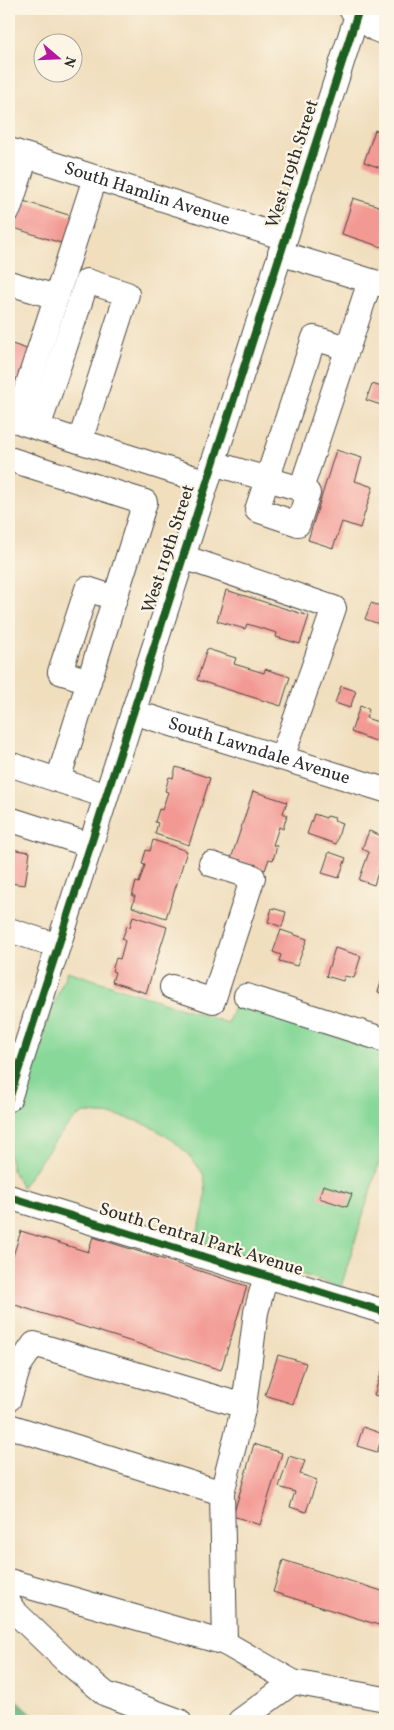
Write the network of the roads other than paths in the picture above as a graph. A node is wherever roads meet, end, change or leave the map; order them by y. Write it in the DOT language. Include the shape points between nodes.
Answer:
graph roads {
  1 [pos="356,11"];
  2 [pos="385,33"];
  3 [pos="18,153"];
  4 [pos="95,178"];
  5 [pos="9,209"];
  6 [pos="283,246"];
  7 [pos="9,282"];
  8 [pos="378,284"];
  9 [pos="56,297"];
  10 [pos="347,348"];
  11 [pos="21,423"];
  12 [pos="80,441"];
  13 [pos="9,459"];
  14 [pos="156,466"];
  15 [pos="210,472"];
  16 [pos="268,479"];
  17 [pos="301,489"];
  18 [pos="145,502"];
  19 [pos="183,558"];
  20 [pos="133,712"];
  21 [pos="282,758"];
  22 [pos="9,764"];
  23 [pos="58,780"];
  24 [pos="385,790"];
  25 [pos="106,796"];
  26 [pos="9,819"];
  27 [pos="90,845"];
  28 [pos="211,864"];
  29 [pos="9,930"];
  30 [pos="58,946"];
  31 [pos="172,987"];
  32 [pos="246,996"];
  33 [pos="385,1040"];
  34 [pos="9,1099"];
  35 [pos="9,1197"];
  36 [pos="266,1276"];
  37 [pos="385,1312"];
  38 [pos="9,1399"];
  39 [pos="244,1406"];
  40 [pos="9,1426"];
  41 [pos="222,1493"];
  42 [pos="9,1581"];
  43 [pos="9,1603"];
  44 [pos="225,1643"];
  45 [pos="294,1682"];
  46 [pos="385,1699"];
  47 [pos="179,1721"];
  48 [pos="240,1721"];
  1 -- 2 [label="street" via="375,29"];
  1 -- 6 [label="street, West 119th Street"];
  3 -- 4 [label="street, South Hamlin Avenue"];
  3 -- 5 [label="street"];
  4 -- 6 [label="street, South Hamlin Avenue"];
  4 -- 9 [label="street"];
  6 -- 8 [label="street, South Hamlin Avenue"];
  6 -- 15 [label="street, West 119th Street"];
  7 -- 9 [label="street"];
  8 -- 10 [label="street"];
  9 -- 11 [label="street"];
  10 -- 16 [label="street" via="314,338"];
  10 -- 17 [label="street"];
  11 -- 12 [label="street"];
  11 -- 12 [label="street" via="87,281 128,294"];
  12 -- 14 [label="street"];
  13 -- 18 [label="street"];
  14 -- 15 [label="street"];
  14 -- 18 [label="street"];
  15 -- 16 [label="street"];
  15 -- 19 [label="street, West 119th Street"];
  16 -- 17 [label="street"];
  16 -- 17 [label="street" via="257,510 298,524 308,493"];
  18 -- 23 [label="street" via="115,598 87,589 60,672 89,681"];
  19 -- 20 [label="street, West 119th Street"];
  19 -- 21 [label="street" via="334,608"];
  20 -- 21 [label="street, South Lawndale Avenue"];
  20 -- 25 [label="street, West 119th Street"];
  21 -- 24 [label="street, South Lawndale Avenue"];
  22 -- 23 [label="street"];
  23 -- 25 [label="street"];
  25 -- 27 [label="street, West 119th Street"];
  26 -- 27 [label="street"];
  27 -- 30 [label="street, West 119th Street"];
  28 -- 31 [label="street" via="253,877 235,934 213,1000"];
  29 -- 30 [label="street"];
  30 -- 34 [label="street, West 119th Street"];
  32 -- 33 [label="street"];
  35 -- 36 [label="street, South Central Park Avenue"];
  36 -- 37 [label="street, South Central Park Avenue"];
  36 -- 39 [label="street" via="256,1312"];
  38 -- 39 [label="street" via="19,1366 34,1344"];
  39 -- 41 [label="street"];
  40 -- 41 [label="street"];
  41 -- 44 [label="street"];
  42 -- 44 [label="street"];
  43 -- 47 [label="street" via="65,1660 106,1694"];
  44 -- 45 [label="street"];
  45 -- 46 [label="street"];
  45 -- 48 [label="street"];
}
